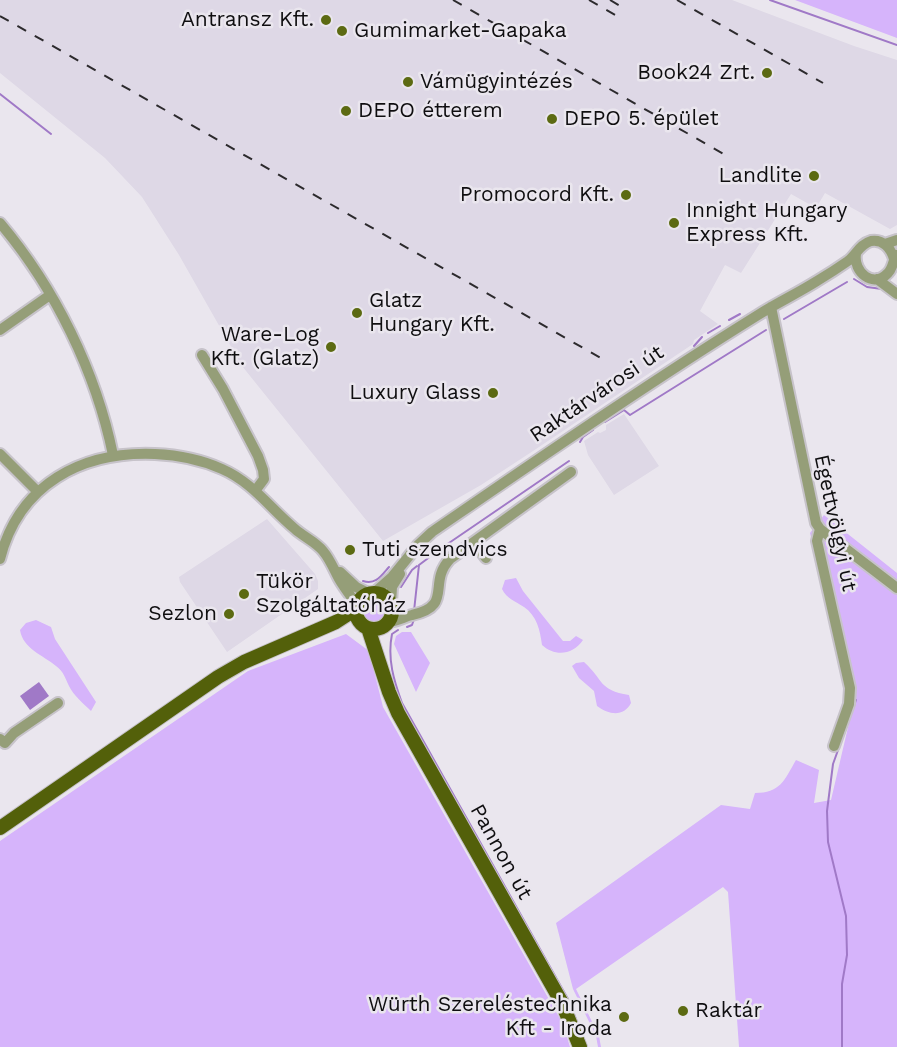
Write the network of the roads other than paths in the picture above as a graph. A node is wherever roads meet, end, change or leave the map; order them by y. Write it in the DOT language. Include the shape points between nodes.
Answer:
graph roads {
  1 [pos="0,223"];
  2 [pos="897,240"];
  3 [pos="885,244"];
  4 [pos="856,254"];
  5 [pos="894,261"];
  6 [pos="859,272"];
  7 [pos="877,279"];
  8 [pos="820,280"];
  9 [pos="897,286"];
  10 [pos="897,294"];
  11 [pos="50,295"];
  12 [pos="771,307"];
  13 [pos="0,330"];
  14 [pos="202,355"];
  15 [pos="0,454"];
  16 [pos="113,455"];
  17 [pos="571,472"];
  18 [pos="255,491"];
  19 [pos="38,492"];
  20 [pos="820,529"];
  21 [pos="474,542"];
  22 [pos="408,557"];
  23 [pos="486,558"];
  24 [pos="0,559"];
  25 [pos="335,569"];
  26 [pos="897,588"];
  27 [pos="371,593"];
  28 [pos="392,605"];
  29 [pos="356,607"];
  30 [pos="411,615"];
  31 [pos="388,623"];
  32 [pos="365,626"];
  33 [pos="288,645"];
  34 [pos="385,679"];
  35 [pos="58,704"];
  36 [pos="0,739"];
  37 [pos="834,746"];
  38 [pos="0,828"];
  39 [pos="580,1047"];
  1 -- 11 [label="street"];
  2 -- 3 [label="street, Raktárvárosi út"];
  3 -- 4 [label="street, Raktárvárosi út" via="870,242"];
  3 -- 5 [label="street"];
  4 -- 6 [label="street"];
  4 -- 8 [label="street, Raktárvárosi út"];
  5 -- 7 [label="street" via="884,277"];
  5 -- 9 [label="street"];
  6 -- 7 [label="street, Raktárvárosi út"];
  6 -- 8 [label="street, Raktárvárosi út" via="842,272"];
  7 -- 10 [label="street, Raktárvárosi út"];
  8 -- 12 [label="street, Raktárvárosi út"];
  11 -- 13 [label="street"];
  11 -- 16 [label="street" via="81,355"];
  12 -- 20 [label="street, Égettvölgyi út" via="813,515"];
  12 -- 22 [label="street, Raktárvárosi út" via="655,380 440,526"];
  14 -- 18 [label="street" via="258,456 264,479"];
  15 -- 19 [label="street"];
  16 -- 18 [label="street" via="193,459 221,468"];
  16 -- 19 [label="street" via="74,468"];
  17 -- 21 [label="street"];
  18 -- 25 [label="street" via="323,551"];
  19 -- 24 [label="street" via="16,520"];
  20 -- 26 [label="street"];
  20 -- 37 [label="street, Égettvölgyi út" via="817,541 850,688 849,704"];
  21 -- 23 [label="street"];
  21 -- 30 [label="street" via="442,569 432,608"];
  22 -- 27 [label="street, Raktárvárosi út" via="392,577"];
  22 -- 28 [label="street, Raktárvárosi út" via="392,587"];
  25 -- 27 [label="street" via="356,587"];
  25 -- 29 [label="street"];
  27 -- 28 [label="main road" via="382,594"];
  27 -- 29 [label="main road, Raktárvárosi út" via="361,598"];
  28 -- 30 [label="street"];
  28 -- 31 [label="main road, Raktárvárosi út" via="393,615"];
  29 -- 32 [label="main road" via="357,618"];
  29 -- 33 [label="main road, Raktárvárosi út" via="342,620"];
  30 -- 31 [label="street"];
  31 -- 32 [label="main road" via="378,629"];
  31 -- 34 [label="main road, Pannon út" via="382,646"];
  32 -- 33 [label="main road" via="339,628"];
  32 -- 34 [label="main road, Pannon út"];
  33 -- 38 [label="main road" via="218,677"];
  34 -- 39 [label="main road, Pannon út" via="398,713 562,1003"];
  35 -- 36 [label="street" via="5,743"];
}
